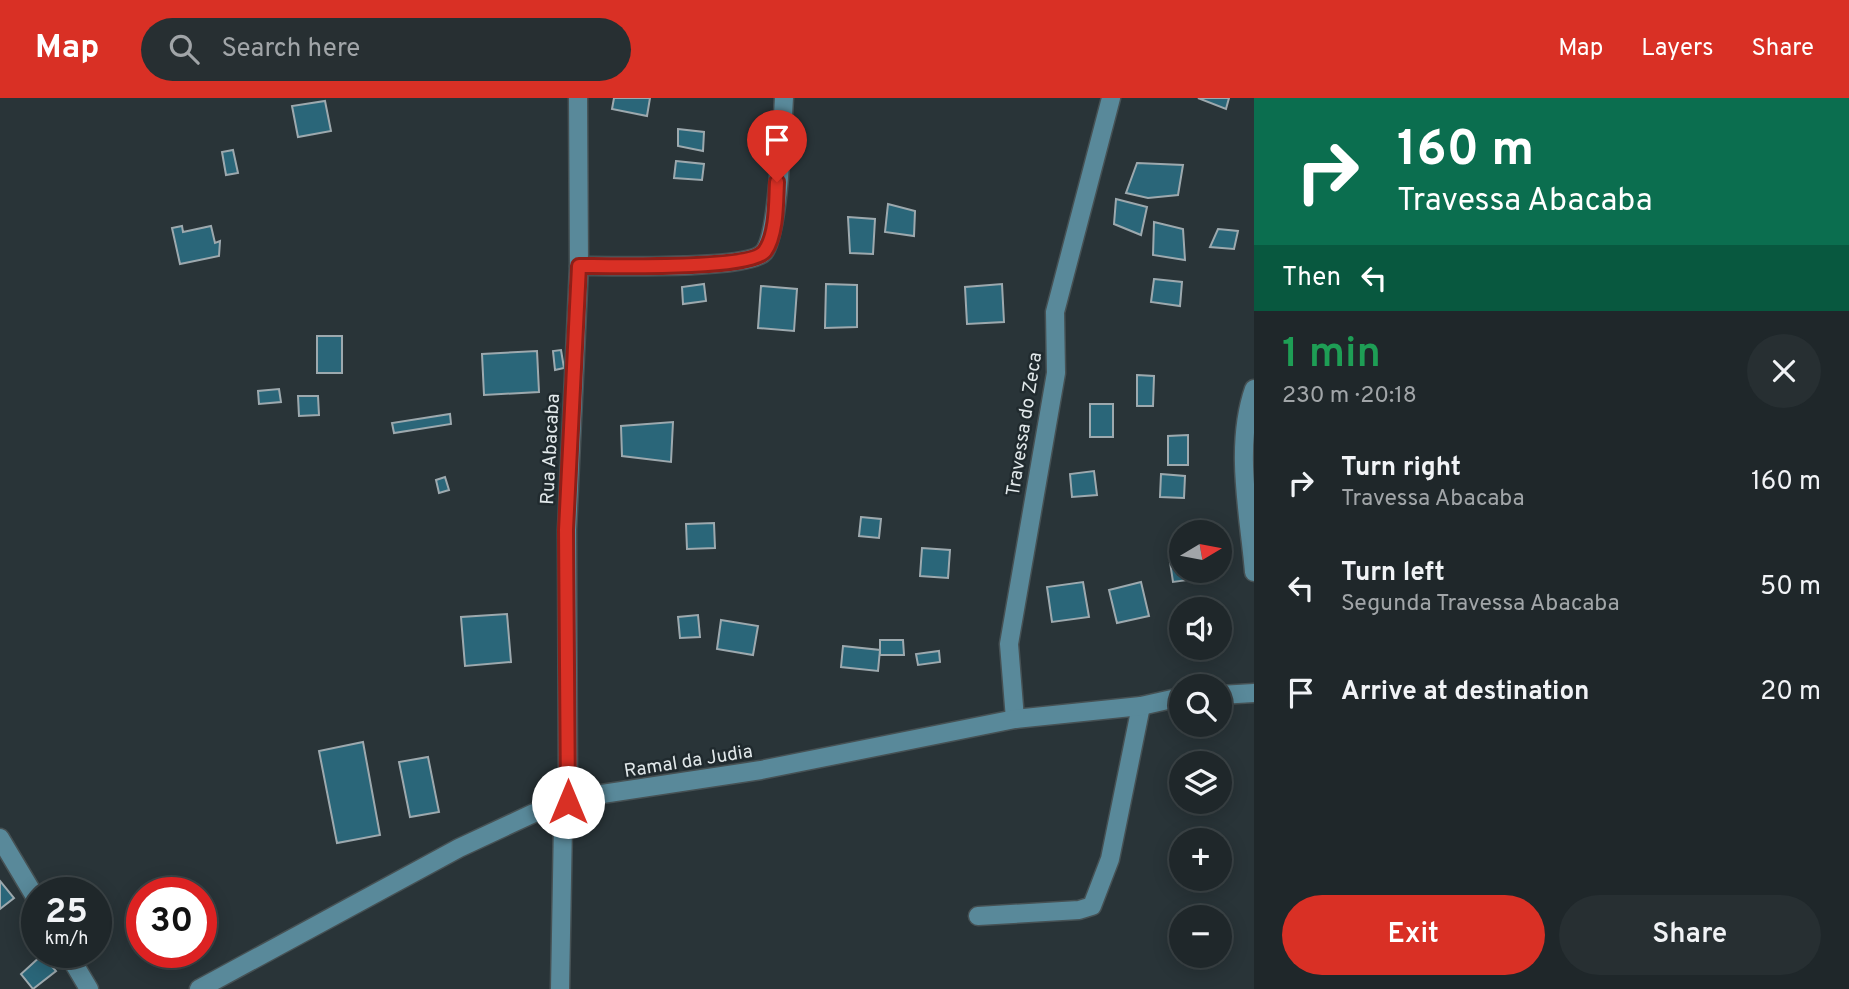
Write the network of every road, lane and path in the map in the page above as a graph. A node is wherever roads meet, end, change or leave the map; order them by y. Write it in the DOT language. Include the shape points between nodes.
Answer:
graph roads {
  1 [pos="578,98"];
  2 [pos="784,98"];
  3 [pos="1111,98"];
  4 [pos="579,266"];
  5 [pos="1254,389"];
  6 [pos="1254,572"];
  7 [pos="1254,693"];
  8 [pos="1232,694"];
  9 [pos="1169,699"];
  10 [pos="1141,706"];
  11 [pos="1015,719"];
  12 [pos="568,802"];
  13 [pos="0,838"];
  14 [pos="23,877"];
  15 [pos="978,916"];
  16 [pos="77,968"];
  17 [pos="89,989"];
  18 [pos="199,989"];
  19 [pos="560,989"];
  1 -- 4 [label="street, Rua Abacaba"];
  2 -- 4 [label="street" via="775,203 765,251 757,257 698,265"];
  3 -- 11 [label="street, Travessa do Zeca" via="1055,312 1056,373 1009,643"];
  4 -- 12 [label="street, Rua Abacaba" via="566,530"];
  5 -- 6 [label="street" via="1245,433"];
  7 -- 8 [label="street"];
  9 -- 10 [label="street, Ramal da Judia"];
  10 -- 11 [label="street, Ramal da Judia"];
  10 -- 15 [label="street" via="1110,859 1092,906 1034,915"];
  11 -- 12 [label="street, Ramal da Judia" via="761,770"];
  12 -- 18 [label="street, Ramal da Judia" via="459,848"];
  12 -- 19 [label="street, Rua Abacaba" via="563,824"];
  13 -- 14 [label="street"];
  16 -- 17 [label="street"];
}
